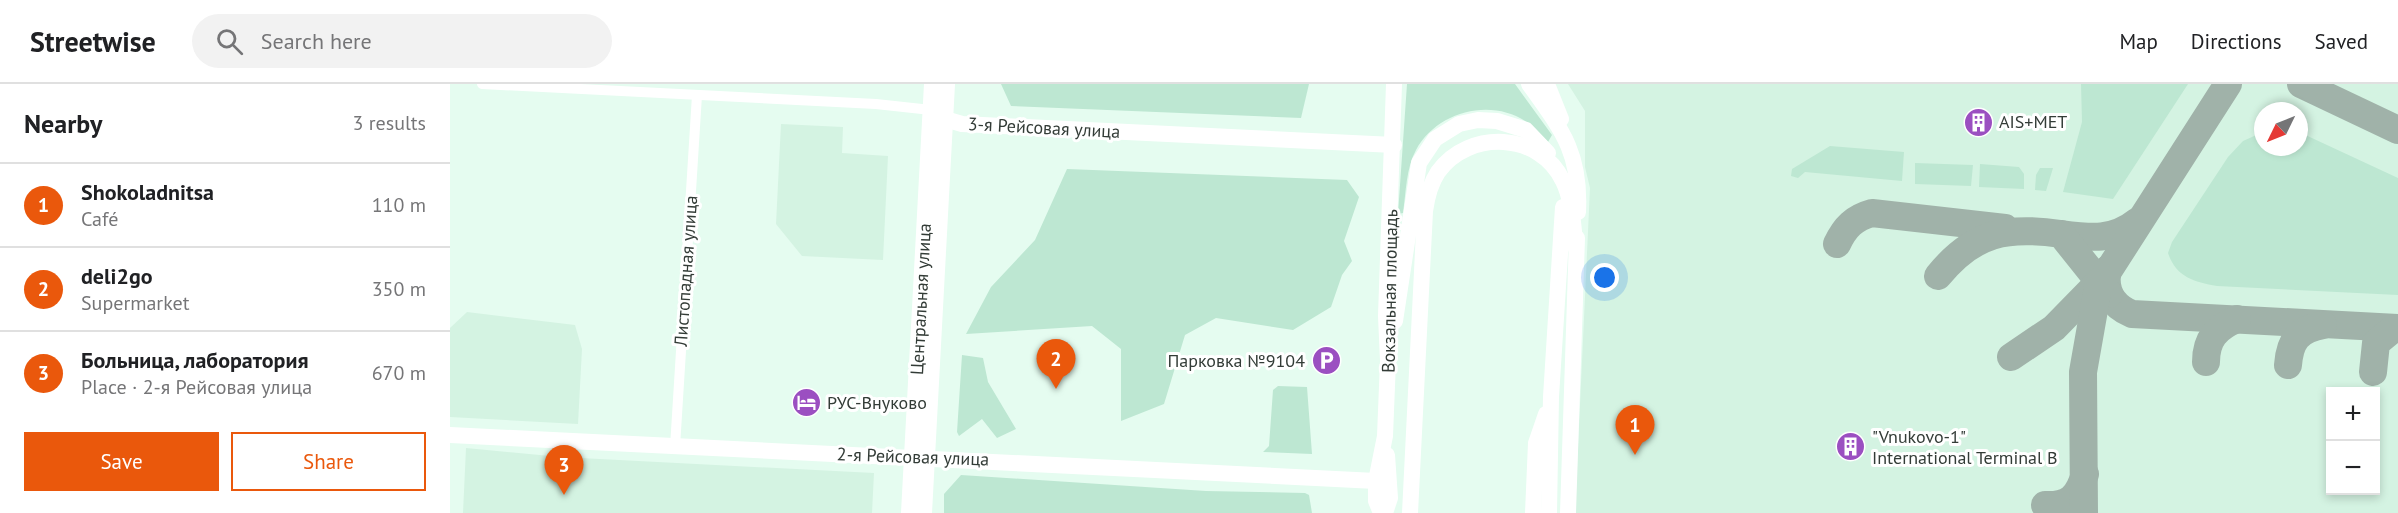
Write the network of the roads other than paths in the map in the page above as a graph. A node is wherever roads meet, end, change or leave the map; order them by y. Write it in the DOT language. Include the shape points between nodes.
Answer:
graph roads {
  1 [pos="482,84"];
  2 [pos="932,84"];
  3 [pos="946,84"];
  4 [pos="1394,84"];
  5 [pos="1529,84"];
  6 [pos="1547,84"];
  7 [pos="697,94"];
  8 [pos="930,110"];
  9 [pos="945,119"];
  10 [pos="1394,145"];
  11 [pos="1565,186"];
  12 [pos="1576,249"];
  13 [pos="1388,361"];
  14 [pos="1551,397"];
  15 [pos="450,435"];
  16 [pos="1385,436"];
  17 [pos="675,447"];
  18 [pos="920,458"];
  19 [pos="1376,481"];
  20 [pos="909,513"];
  21 [pos="924,513"];
  22 [pos="1383,513"];
  23 [pos="1410,513"];
  24 [pos="1533,513"];
  25 [pos="1549,513"];
  26 [pos="1568,513"];
  1 -- 7 [label="street, 3-я Рейсовая улица"];
  2 -- 8 [label="main road, Центральная улица"];
  3 -- 9 [label="main road, Центральная улица"];
  4 -- 10 [label="main road, Вокзальная площадь"];
  5 -- 12 [label="main road" via="1572,151 1579,185"];
  6 -- 11 [label="main road" via="1559,109 1564,135"];
  7 -- 8 [label="street, 3-я Рейсовая улица"];
  7 -- 17 [label="street, Листопадная улица"];
  8 -- 9 [label="main road, 3-я Рейсовая улица"];
  8 -- 18 [label="main road, Центральная улица"];
  9 -- 10 [label="main road, 3-я Рейсовая улица" via="970,125"];
  9 -- 18 [label="main road, Центральная улица"];
  10 -- 13 [label="main road, Вокзальная площадь" via="1386,316"];
  11 -- 13 [label="main road" via="1542,145 1516,126 1478,120 1450,128 1435,139 1419,163"];
  11 -- 14 [label="main road"];
  12 -- 23 [label="main road" via="1563,181 1547,160 1532,149 1506,141 1472,146 1451,158 1435,177 1425,211"];
  12 -- 26 [label="main road"];
  13 -- 16 [label="main road, Вокзальная площадь"];
  14 -- 24 [label="main road" via="1536,443"];
  14 -- 25 [label="main road"];
  15 -- 17 [label="main road, 2-я Рейсовая улица"];
  16 -- 19 [label="main road, Вокзальная площадь"];
  16 -- 22 [label="main road, Вокзальная площадь" via="1390,498"];
  17 -- 18 [label="main road, 2-я Рейсовая улица"];
  18 -- 19 [label="main road, 2-я Рейсовая улица"];
  18 -- 20 [label="main road, Центральная улица"];
  18 -- 21 [label="main road, Центральная улица"];
  19 -- 22 [label="main road, Вокзальная площадь" via="1376,501"];
}
